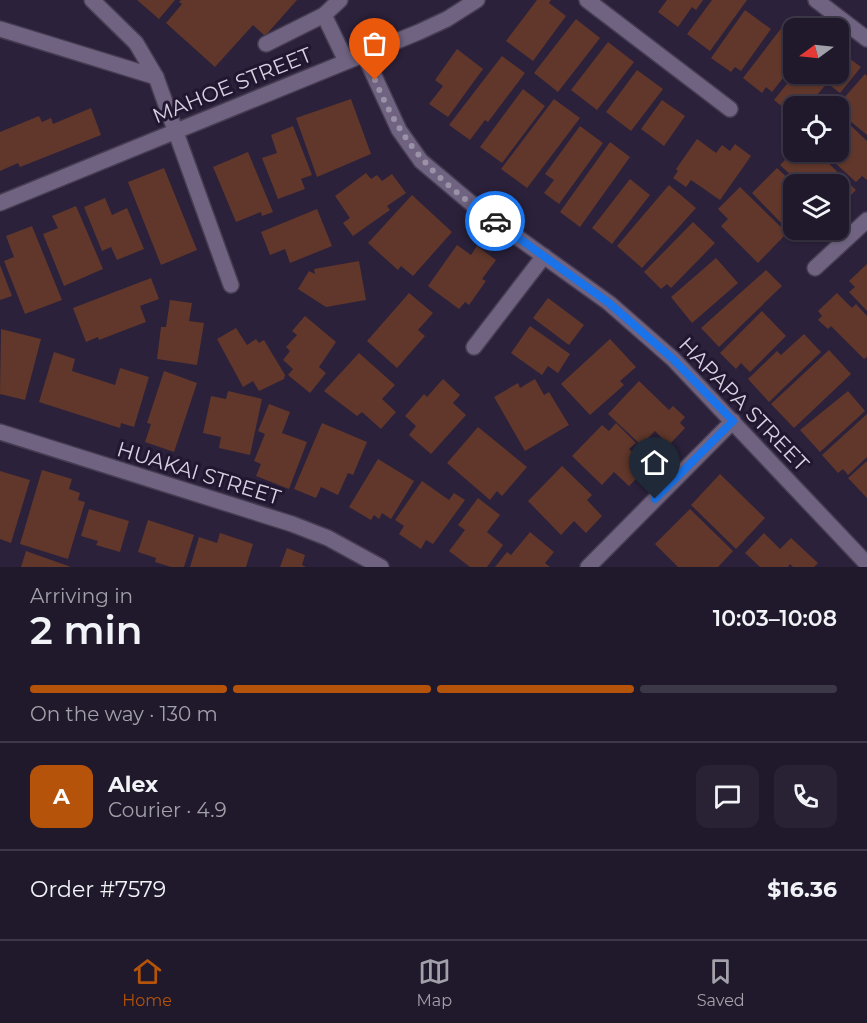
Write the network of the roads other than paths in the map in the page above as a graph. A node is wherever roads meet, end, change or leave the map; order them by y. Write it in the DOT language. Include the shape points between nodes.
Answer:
graph roads {
  1 [pos="92,0"];
  2 [pos="340,0"];
  3 [pos="477,0"];
  4 [pos="587,0"];
  5 [pos="816,0"];
  6 [pos="324,15"];
  7 [pos="0,29"];
  8 [pos="867,39"];
  9 [pos="266,44"];
  10 [pos="364,54"];
  11 [pos="346,62"];
  12 [pos="156,77"];
  13 [pos="730,109"];
  14 [pos="175,131"];
  15 [pos="0,203"];
  16 [pos="867,220"];
  17 [pos="544,256"];
  18 [pos="814,268"];
  19 [pos="231,285"];
  20 [pos="474,347"];
  21 [pos="733,421"];
  22 [pos="0,432"];
  23 [pos="867,564"];
  24 [pos="381,567"];
  25 [pos="588,567"];
  1 -- 12 [label="street" via="136,43"];
  2 -- 6 [label="street"];
  3 -- 10 [label="street, MAHOE STREET" via="447,19"];
  4 -- 13 [label="street"];
  5 -- 8 [label="street"];
  6 -- 9 [label="street"];
  6 -- 11 [label="street"];
  7 -- 12 [label="street"];
  10 -- 11 [label="street, MAHOE STREET"];
  10 -- 17 [label="street, HAPAPA STREET" via="399,130 421,161 478,209"];
  11 -- 14 [label="street, MAHOE STREET"];
  12 -- 14 [label="street"];
  14 -- 15 [label="street, MAHOE STREET"];
  14 -- 19 [label="street"];
  16 -- 18 [label="street"];
  17 -- 20 [label="street"];
  17 -- 21 [label="street, HAPAPA STREET" via="617,310 673,359"];
  21 -- 23 [label="street, HAPAPA STREET"];
  21 -- 25 [label="street"];
  22 -- 24 [label="street, HUAKAI STREET" via="292,524 328,538"];
}
